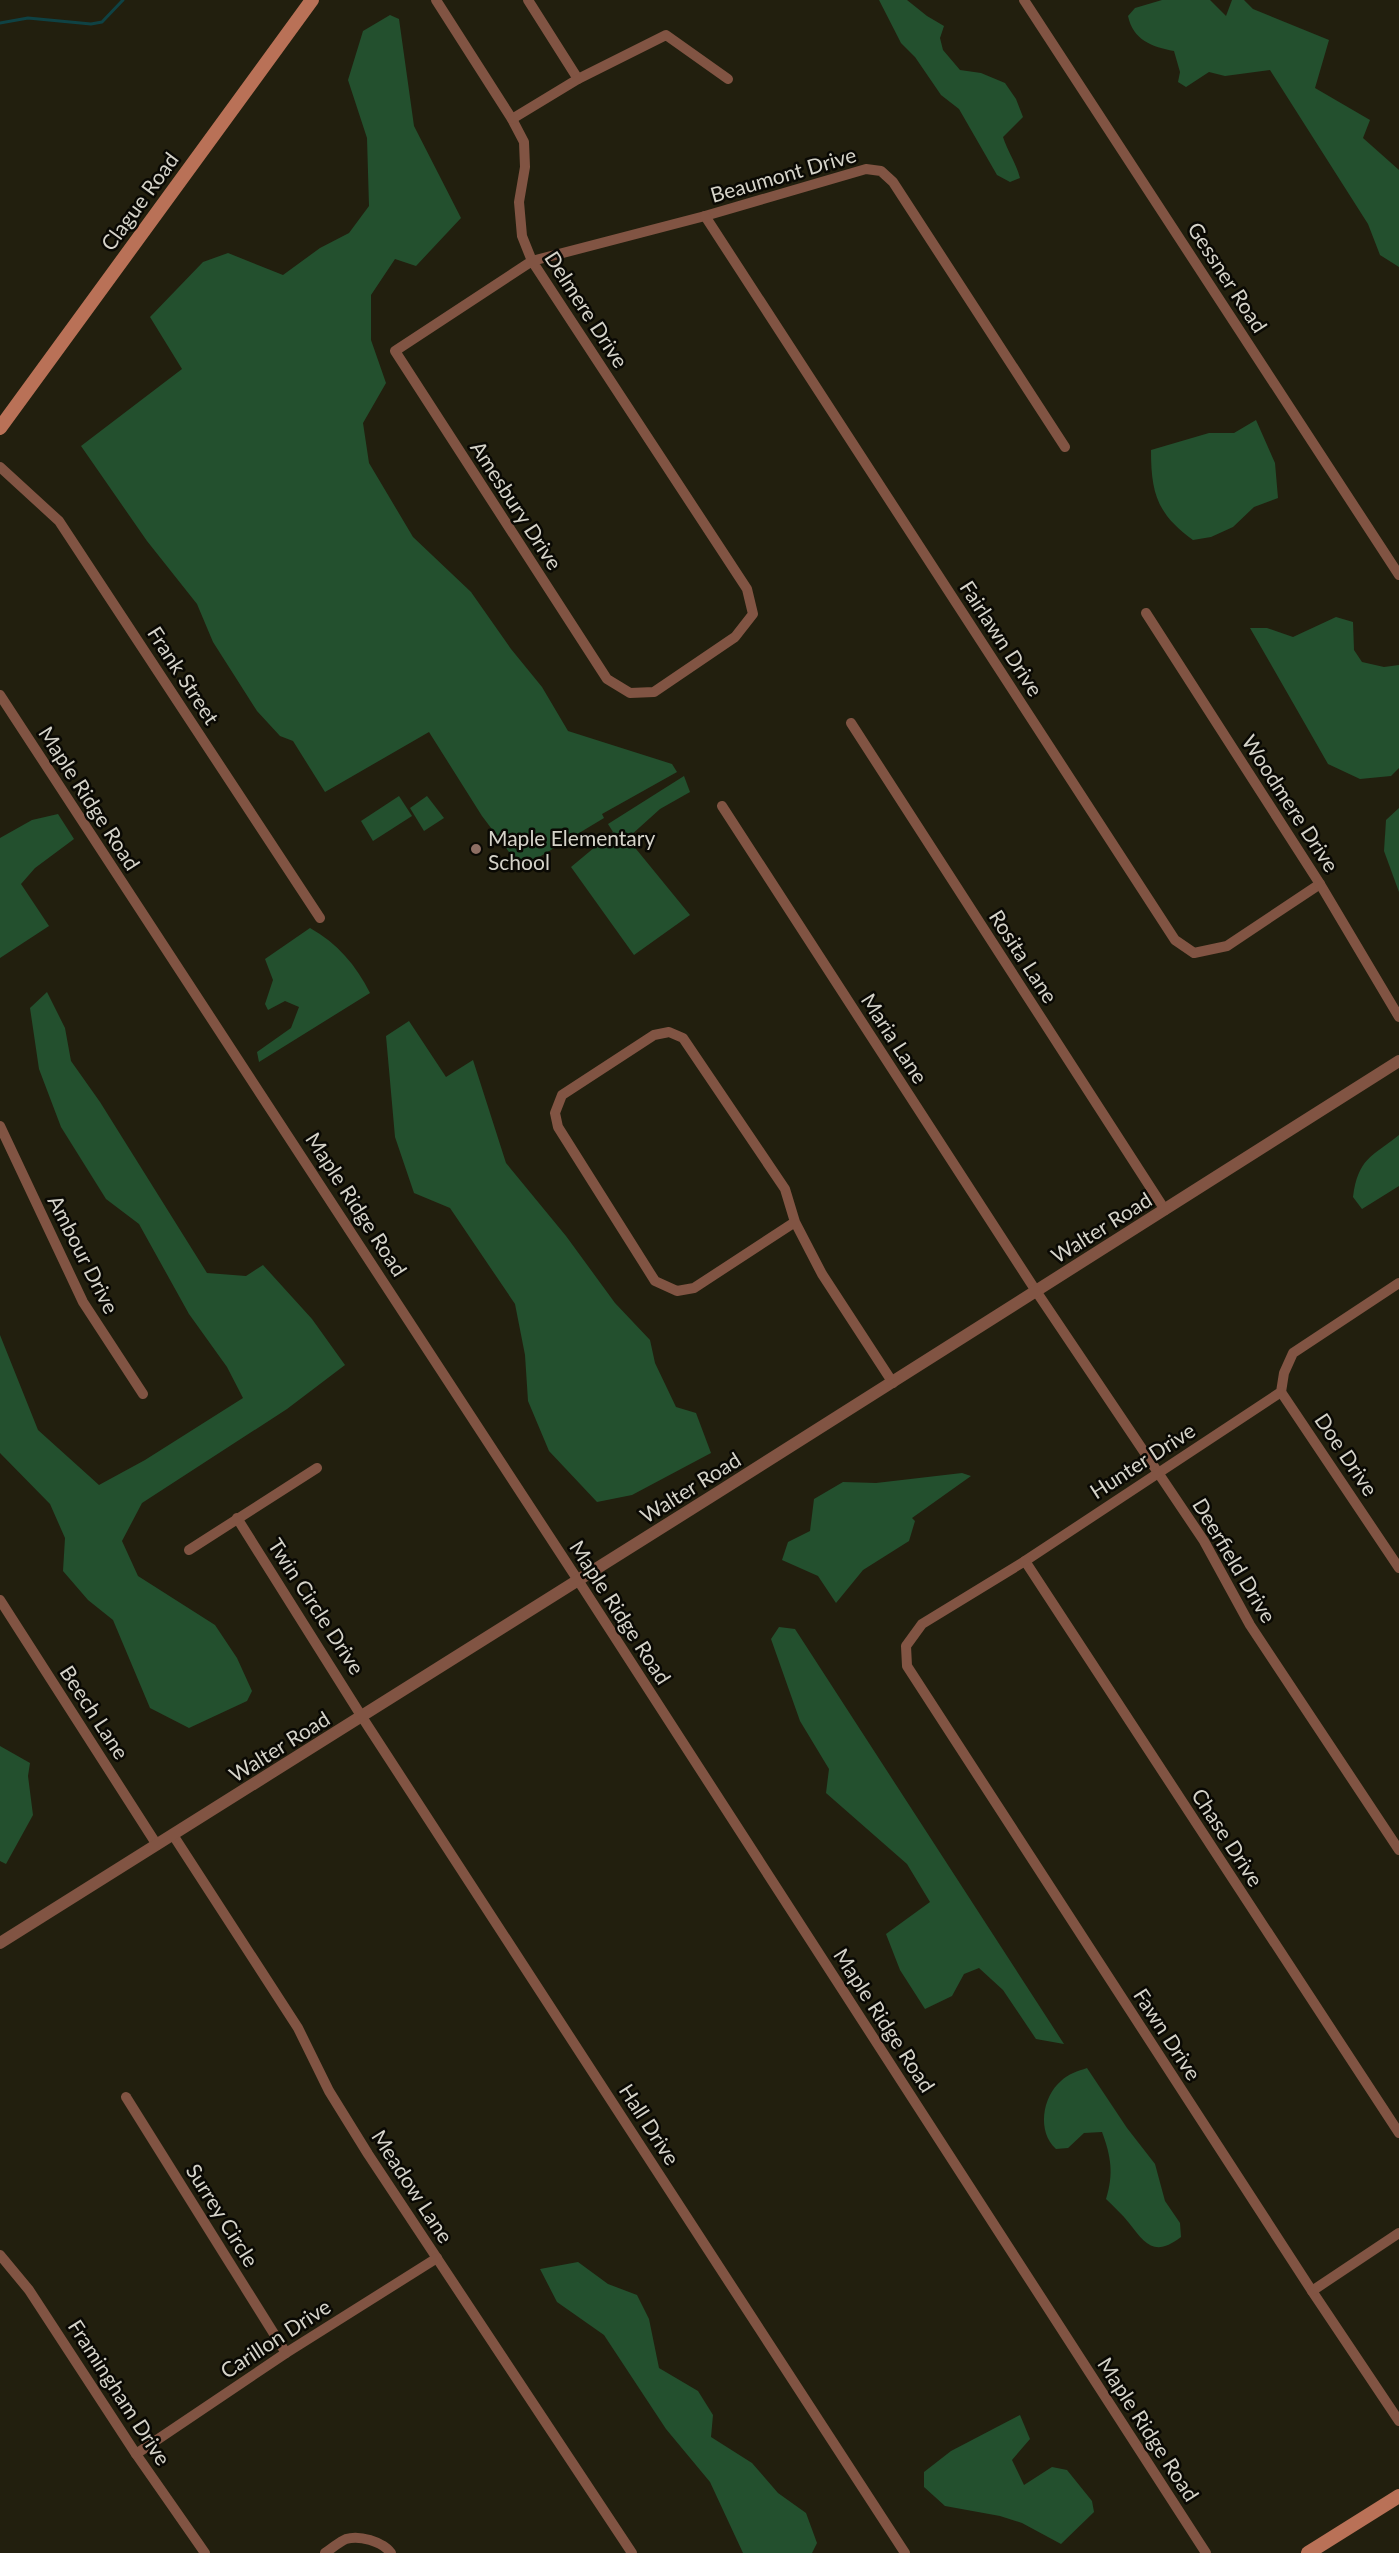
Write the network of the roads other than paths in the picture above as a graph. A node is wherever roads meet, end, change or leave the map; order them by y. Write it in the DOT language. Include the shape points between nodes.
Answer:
graph roads {
  1 [pos="312,0"];
  2 [pos="436,0"];
  3 [pos="528,0"];
  4 [pos="1024,0"];
  5 [pos="578,79"];
  6 [pos="728,79"];
  7 [pos="512,119"];
  8 [pos="705,216"];
  9 [pos="532,261"];
  10 [pos="395,351"];
  11 [pos="0,428"];
  12 [pos="1065,447"];
  13 [pos="0,467"];
  14 [pos="1399,575"];
  15 [pos="1146,613"];
  16 [pos="608,679"];
  17 [pos="0,695"];
  18 [pos="851,723"];
  19 [pos="722,806"];
  20 [pos="1320,884"];
  21 [pos="320,918"];
  22 [pos="1399,1017"];
  23 [pos="1399,1061"];
  24 [pos="0,1126"];
  25 [pos="1165,1210"];
  26 [pos="795,1222"];
  27 [pos="1398,1286"];
  28 [pos="1036,1291"];
  29 [pos="892,1383"];
  30 [pos="1281,1392"];
  31 [pos="143,1394"];
  32 [pos="317,1468"];
  33 [pos="1158,1473"];
  34 [pos="237,1518"];
  35 [pos="189,1550"];
  36 [pos="1025,1561"];
  37 [pos="1399,1568"];
  38 [pos="578,1580"];
  39 [pos="0,1600"];
  40 [pos="907,1666"];
  41 [pos="363,1717"];
  42 [pos="173,1835"];
  43 [pos="157,1845"];
  44 [pos="1399,1850"];
  45 [pos="0,1943"];
  46 [pos="126,2097"];
  47 [pos="1399,2133"];
  48 [pos="1399,2233"];
  49 [pos="0,2255"];
  50 [pos="437,2258"];
  51 [pos="1312,2291"];
  52 [pos="286,2353"];
  53 [pos="1399,2421"];
  54 [pos="136,2454"];
  55 [pos="1399,2496"];
  56 [pos="205,2553"];
  57 [pos="325,2553"];
  58 [pos="390,2553"];
  59 [pos="632,2553"];
  60 [pos="905,2553"];
  61 [pos="1206,2553"];
  62 [pos="1308,2553"];
  1 -- 11 [label="main road, Clague Road"];
  2 -- 7 [label="street, Delmere Drive"];
  3 -- 5 [label="street"];
  4 -- 14 [label="street, Gessner Road"];
  5 -- 6 [label="street" via="666,35"];
  5 -- 7 [label="street"];
  7 -- 9 [label="street, Delmere Drive" via="524,142 525,167 519,202 522,236"];
  8 -- 9 [label="street, Beaumont Drive"];
  8 -- 12 [label="street, Beaumont Drive" via="866,169 881,171 893,182"];
  8 -- 20 [label="street, Fairlawn Drive" via="1175,940 1194,953 1227,946"];
  9 -- 10 [label="street, Beaumont Drive"];
  9 -- 16 [label="street, Delmere Drive" via="747,589 753,614 735,637 654,692 630,693"];
  10 -- 16 [label="street, Amesbury Drive"];
  13 -- 21 [label="street, Frank Street" via="59,521"];
  15 -- 20 [label="street, Woodmere Drive"];
  17 -- 38 [label="street, Maple Ridge Road"];
  18 -- 25 [label="street, Rosita Lane"];
  19 -- 28 [label="street, Maria Lane"];
  20 -- 22 [label="street, Woodmere Drive"];
  23 -- 25 [label="street, Walter Road"];
  24 -- 31 [label="street, Ambour Drive" via="82,1302"];
  25 -- 28 [label="street, Walter Road"];
  26 -- 26 [label="street" via="785,1189 683,1038 669,1032 654,1035 562,1095 555,1113 558,1127 655,1281 677,1291 694,1288"];
  26 -- 29 [label="street" via="822,1274"];
  27 -- 30 [label="street" via="1293,1353"];
  28 -- 29 [label="street, Walter Road"];
  28 -- 33 [label="street, Deerfield Drive"];
  29 -- 38 [label="street, Walter Road"];
  30 -- 33 [label="street, Hunter Drive"];
  30 -- 37 [label="street, Doe Drive"];
  32 -- 34 [label="street"];
  33 -- 36 [label="street, Hunter Drive"];
  33 -- 44 [label="street, Deerfield Drive" via="1204,1541 1250,1625"];
  34 -- 35 [label="street"];
  34 -- 41 [label="street, Twin Circle Drive"];
  36 -- 40 [label="street, Hunter Drive" via="922,1624 906,1646"];
  36 -- 47 [label="street, Chase Drive"];
  38 -- 41 [label="street, Walter Road"];
  38 -- 61 [label="street, Maple Ridge Road"];
  39 -- 43 [label="street, Beech Lane"];
  40 -- 51 [label="street, Fawn Drive"];
  41 -- 42 [label="street, Walter Road"];
  41 -- 60 [label="street, Hall Drive"];
  42 -- 43 [label="street, Walter Road"];
  42 -- 50 [label="street, Meadow Lane" via="298,2028 329,2091"];
  43 -- 45 [label="street, Walter Road"];
  46 -- 52 [label="street, Surrey Circle"];
  48 -- 51 [label="street"];
  49 -- 54 [label="street, Framingham Drive" via="29,2290"];
  50 -- 52 [label="street, Carillon Drive"];
  50 -- 59 [label="street, Meadow Lane"];
  51 -- 53 [label="street, Fawn Drive"];
  52 -- 54 [label="street, Carillon Drive"];
  54 -- 56 [label="street, Framingham Drive"];
  55 -- 62 [label="main road"];
  57 -- 58 [label="street" via="346,2539 367,2538"];
}
